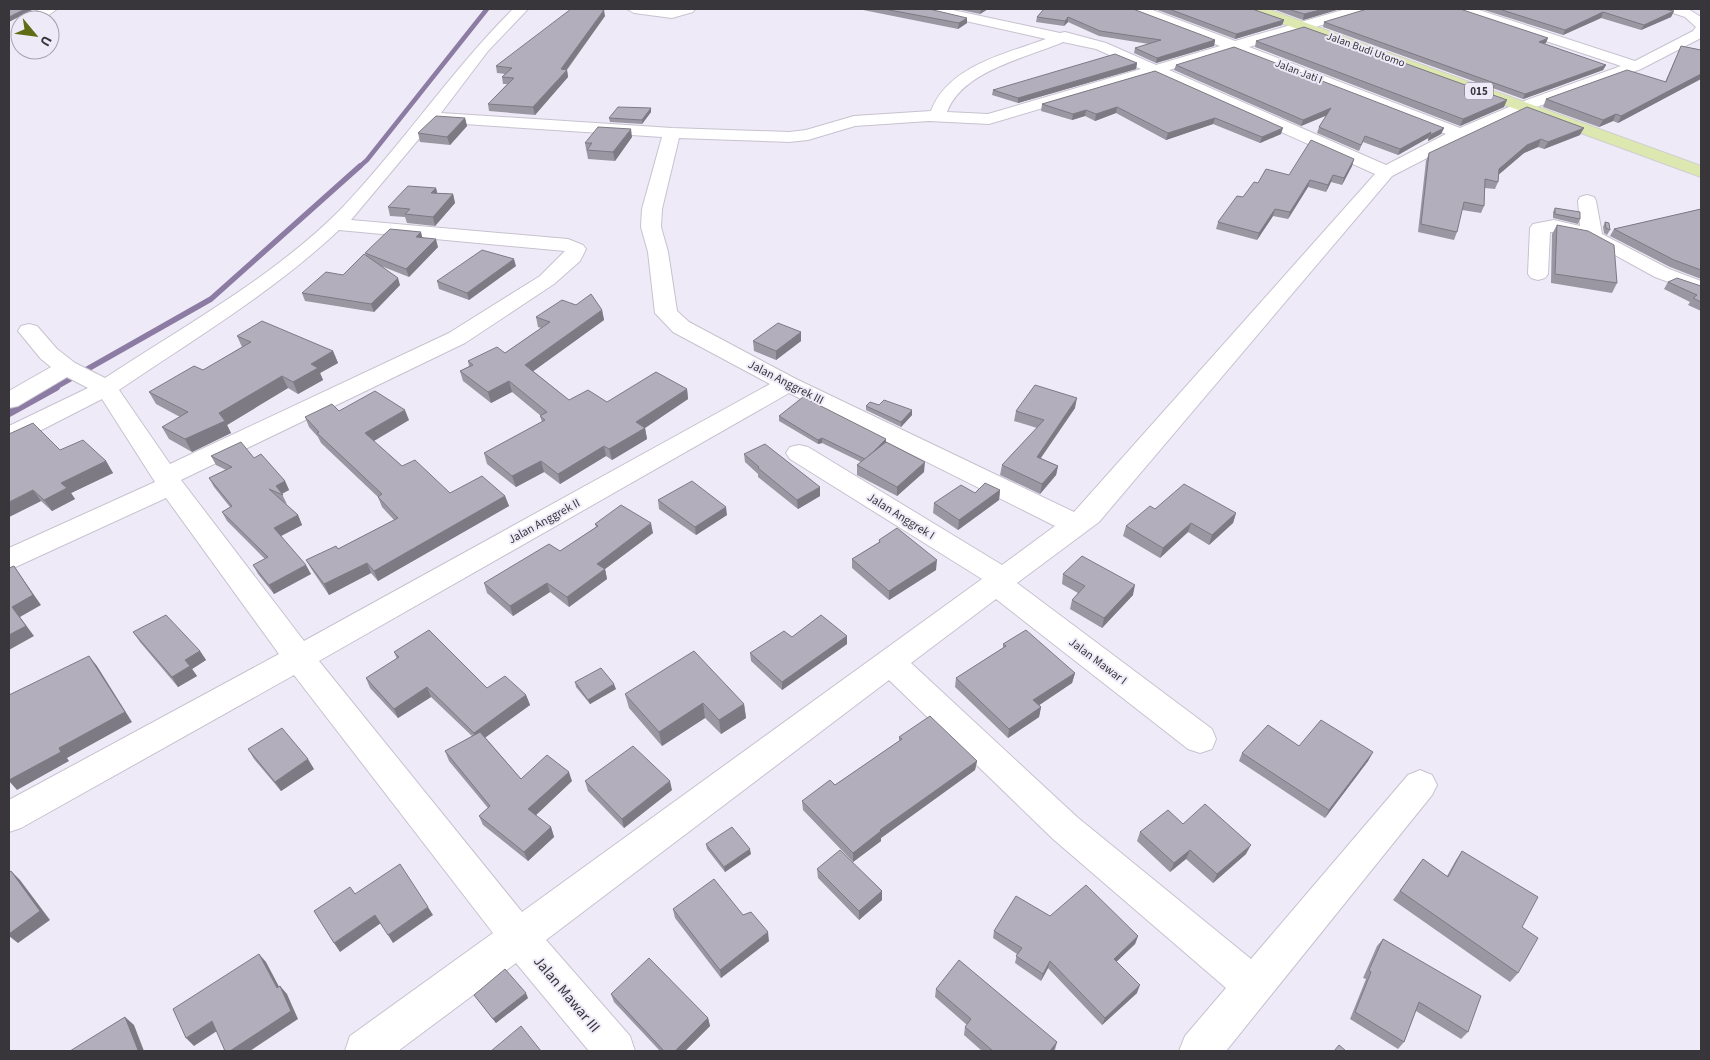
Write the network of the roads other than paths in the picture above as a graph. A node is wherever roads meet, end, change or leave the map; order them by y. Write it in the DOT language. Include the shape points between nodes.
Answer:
graph roads {
  1 [pos="521,9"];
  2 [pos="634,9"];
  3 [pos="688,9"];
  4 [pos="930,9"];
  5 [pos="1138,9"];
  6 [pos="1256,9"];
  7 [pos="1360,9"];
  8 [pos="1463,9"];
  9 [pos="1675,9"];
  10 [pos="1701,24"];
  11 [pos="1301,25"];
  12 [pos="1701,30"];
  13 [pos="1065,36"];
  14 [pos="1236,46"];
  15 [pos="1636,66"];
  16 [pos="1159,70"];
  17 [pos="1522,107"];
  18 [pos="429,116"];
  19 [pos="937,116"];
  20 [pos="672,133"];
  21 [pos="1460,134"];
  22 [pos="1386,172"];
  23 [pos="1701,172"];
  24 [pos="1587,201"];
  25 [pos="335,224"];
  26 [pos="1591,234"];
  27 [pos="1701,268"];
  28 [pos="1538,274"];
  29 [pos="1675,278"];
  30 [pos="1701,288"];
  31 [pos="28,331"];
  32 [pos="86,378"];
  33 [pos="788,384"];
  34 [pos="9,401"];
  35 [pos="9,436"];
  36 [pos="799,453"];
  37 [pos="169,481"];
  38 [pos="1077,525"];
  39 [pos="9,560"];
  40 [pos="1000,581"];
  41 [pos="299,658"];
  42 [pos="890,662"];
  43 [pos="1200,739"];
  44 [pos="1420,785"];
  45 [pos="9,817"];
  46 [pos="518,936"];
  47 [pos="1254,986"];
  48 [pos="365,1051"];
  49 [pos="615,1051"];
  50 [pos="1200,1051"];
  1 -- 18 [label="street" via="483,48"];
  2 -- 3 [label="street" via="672,14"];
  4 -- 13 [label="street"];
  5 -- 14 [label="street, Jalan Jati I"];
  6 -- 11 [label="main road, Jalan Budi Utomo / 015"];
  7 -- 11 [label="street"];
  8 -- 15 [label="street"];
  9 -- 10 [label="street" via="1690,14"];
  11 -- 14 [label="street"];
  11 -- 17 [label="main road, Jalan Budi Utomo / 015"];
  12 -- 15 [label="street"];
  13 -- 16 [label="street" via="1101,46"];
  13 -- 19 [label="street" via="967,78 945,97"];
  14 -- 16 [label="street"];
  14 -- 21 [label="street, Jalan Jati I"];
  15 -- 17 [label="street"];
  16 -- 19 [label="street" via="990,119"];
  16 -- 22 [label="street"];
  17 -- 21 [label="street"];
  17 -- 23 [label="main road, Jalan Budi Utomo / 015"];
  18 -- 20 [label="street"];
  18 -- 25 [label="street"];
  19 -- 20 [label="street" via="854,121 808,135 789,137"];
  20 -- 33 [label="street, Jalan Anggrek III" via="652,209 651,228 658,252 666,314 682,327"];
  21 -- 22 [label="street"];
  22 -- 38 [label="street"];
  24 -- 26 [label="street"];
  25 -- 32 [label="street" via="254,290"];
  25 -- 37 [label="street" via="568,245 576,249 573,257 547,280 457,338"];
  26 -- 28 [label="street" via="1554,226 1540,228"];
  26 -- 29 [label="street"];
  27 -- 29 [label="street"];
  29 -- 30 [label="street"];
  31 -- 32 [label="street, Jalan Mawar III" via="49,354"];
  32 -- 34 [label="street"];
  32 -- 35 [label="street"];
  32 -- 37 [label="street, Jalan Mawar III"];
  33 -- 38 [label="street, Jalan Anggrek III"];
  33 -- 41 [label="street, Jalan Anggrek II"];
  36 -- 40 [label="street, Jalan Anggrek I"];
  37 -- 39 [label="street"];
  37 -- 41 [label="street, Jalan Mawar III"];
  38 -- 40 [label="street"];
  40 -- 42 [label="street"];
  40 -- 43 [label="street, Jalan Mawar I"];
  41 -- 45 [label="street, Jalan Anggrek II"];
  41 -- 46 [label="street, Jalan Mawar III"];
  42 -- 46 [label="street"];
  42 -- 47 [label="street" via="1065,828"];
  44 -- 47 [label="street"];
  46 -- 48 [label="street"];
  46 -- 49 [label="street, Jalan Mawar III"];
  47 -- 50 [label="street"];
}
